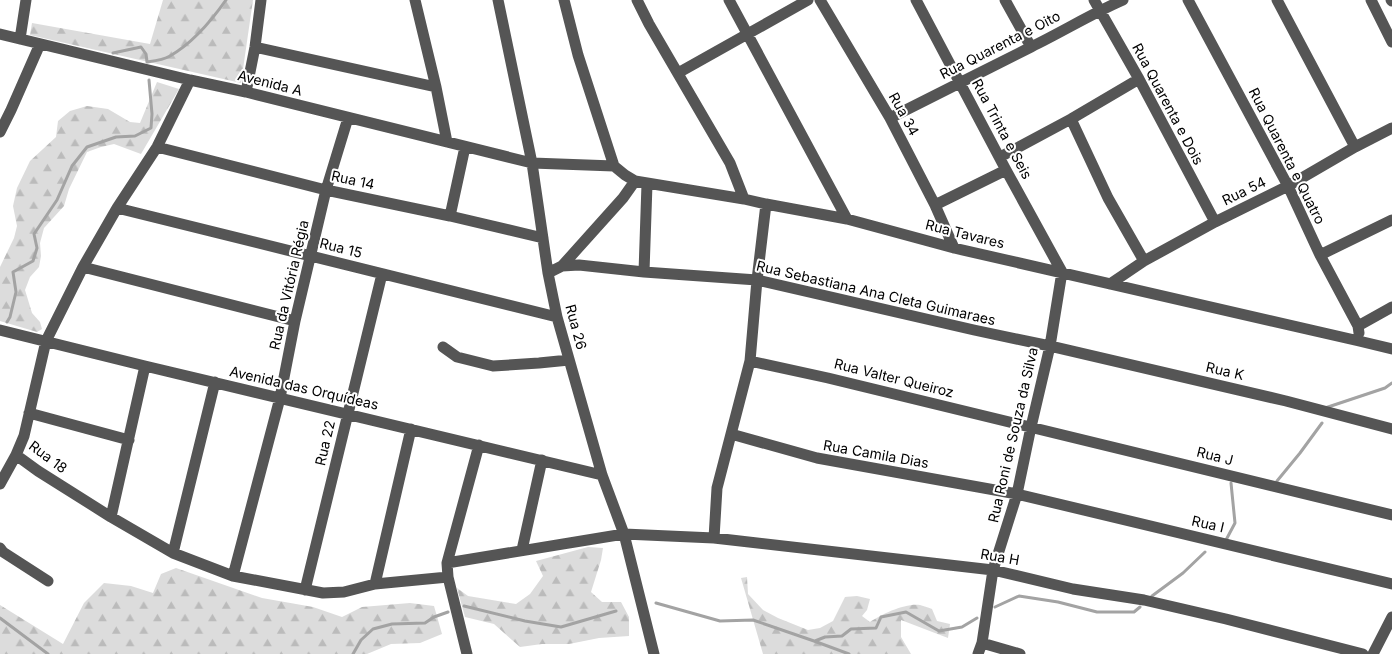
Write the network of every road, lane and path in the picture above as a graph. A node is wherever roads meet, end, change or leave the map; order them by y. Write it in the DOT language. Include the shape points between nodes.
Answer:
graph roads {
  1 [pos="26,0"];
  2 [pos="260,0"];
  3 [pos="415,0"];
  4 [pos="498,0"];
  5 [pos="564,0"];
  6 [pos="637,0"];
  7 [pos="729,0"];
  8 [pos="808,0"];
  9 [pos="820,0"];
  10 [pos="916,0"];
  11 [pos="1005,0"];
  12 [pos="1123,0"];
  13 [pos="1188,0"];
  14 [pos="1277,0"];
  15 [pos="1371,0"];
  16 [pos="1097,5"];
  17 [pos="0,34"];
  18 [pos="747,35"];
  19 [pos="20,39"];
  20 [pos="1392,42"];
  21 [pos="40,44"];
  22 [pos="255,47"];
  23 [pos="1031,47"];
  24 [pos="678,73"];
  25 [pos="1139,79"];
  26 [pos="190,80"];
  27 [pos="960,82"];
  28 [pos="436,87"];
  29 [pos="246,92"];
  30 [pos="6,109"];
  31 [pos="348,118"];
  32 [pos="890,118"];
  33 [pos="1072,119"];
  34 [pos="1392,128"];
  35 [pos="0,132"];
  36 [pos="447,142"];
  37 [pos="157,147"];
  38 [pos="465,147"];
  39 [pos="1355,147"];
  40 [pos="1000,156"];
  41 [pos="532,163"];
  42 [pos="614,166"];
  43 [pos="1006,170"];
  44 [pos="635,181"];
  45 [pos="647,184"];
  46 [pos="1288,186"];
  47 [pos="326,190"];
  48 [pos="744,199"];
  49 [pos="766,204"];
  50 [pos="935,205"];
  51 [pos="117,208"];
  52 [pos="450,216"];
  53 [pos="847,219"];
  54 [pos="1392,220"];
  55 [pos="1215,222"];
  56 [pos="543,238"];
  57 [pos="954,248"];
  58 [pos="1320,255"];
  59 [pos="312,256"];
  60 [pos="1144,261"];
  61 [pos="562,266"];
  62 [pos="83,267"];
  63 [pos="644,272"];
  64 [pos="1062,272"];
  65 [pos="548,273"];
  66 [pos="382,274"];
  67 [pos="757,280"];
  68 [pos="1110,284"];
  69 [pos="1392,307"];
  70 [pos="557,317"];
  71 [pos="295,321"];
  72 [pos="1358,326"];
  73 [pos="0,330"];
  74 [pos="46,341"];
  75 [pos="1359,341"];
  76 [pos="1050,346"];
  77 [pos="443,347"];
  78 [pos="1392,349"];
  79 [pos="569,360"];
  80 [pos="750,361"];
  81 [pos="145,366"];
  82 [pos="215,382"];
  83 [pos="280,398"];
  84 [pos="29,412"];
  85 [pos="348,414"];
  86 [pos="1030,427"];
  87 [pos="411,429"];
  88 [pos="1392,429"];
  89 [pos="731,434"];
  90 [pos="129,440"];
  91 [pos="479,445"];
  92 [pos="16,455"];
  93 [pos="542,460"];
  94 [pos="602,474"];
  95 [pos="0,484"];
  96 [pos="1017,494"];
  97 [pos="1392,515"];
  98 [pos="111,517"];
  99 [pos="624,534"];
  100 [pos="714,538"];
  101 [pos="0,548"];
  102 [pos="522,550"];
  103 [pos="174,553"];
  104 [pos="447,563"];
  105 [pos="993,570"];
  106 [pos="233,576"];
  107 [pos="448,577"];
  108 [pos="48,581"];
  109 [pos="375,584"];
  110 [pos="1392,584"];
  111 [pos="305,590"];
  112 [pos="1392,617"];
  113 [pos="981,643"];
  114 [pos="467,654"];
  115 [pos="654,654"];
  116 [pos="1020,654"];
  117 [pos="1364,654"];
  118 [pos="1373,654"];
  1 -- 19 [label="street"];
  2 -- 22 [label="street"];
  3 -- 28 [label="street"];
  4 -- 41 [label="street, Rua 26"];
  5 -- 42 [label="street"];
  6 -- 24 [label="street"];
  7 -- 18 [label="street"];
  8 -- 18 [label="street"];
  9 -- 32 [label="street, Rua 34"];
  10 -- 27 [label="street, Rua Trinta e Seis"];
  11 -- 23 [label="street"];
  12 -- 16 [label="street, Rua Quarenta e Oito"];
  13 -- 46 [label="street, Rua Quarenta e Quatro"];
  14 -- 39 [label="street"];
  15 -- 20 [label="street"];
  16 -- 23 [label="street, Rua Quarenta e Oito"];
  16 -- 25 [label="street, Rua Quarenta e Dois"];
  17 -- 19 [label="street, Avenida A"];
  18 -- 24 [label="street"];
  18 -- 53 [label="street"];
  19 -- 21 [label="street, Avenida A"];
  21 -- 26 [label="street, Avenida A"];
  21 -- 30 [label="street"];
  22 -- 28 [label="street"];
  22 -- 29 [label="street"];
  23 -- 27 [label="street, Rua Quarenta e Oito"];
  24 -- 48 [label="street" via="730,163"];
  25 -- 33 [label="street"];
  25 -- 55 [label="street, Rua Quarenta e Dois"];
  26 -- 29 [label="street, Avenida A"];
  26 -- 37 [label="street, Rua 18"];
  27 -- 32 [label="street, Rua Quarenta e Oito"];
  27 -- 40 [label="street, Rua Trinta e Seis"];
  28 -- 36 [label="street"];
  29 -- 31 [label="street, Avenida A"];
  30 -- 35 [label="street"];
  31 -- 36 [label="street, Avenida A"];
  31 -- 47 [label="street, Rua da Vitória Régia"];
  32 -- 50 [label="street, Rua 34"];
  33 -- 40 [label="street"];
  33 -- 60 [label="street" via="1108,198"];
  34 -- 39 [label="street, Rua 54"];
  36 -- 38 [label="street, Avenida A"];
  37 -- 47 [label="street, Rua 14"];
  37 -- 51 [label="street, Rua 18"];
  38 -- 41 [label="street, Avenida A"];
  38 -- 52 [label="street"];
  39 -- 46 [label="street, Rua 54"];
  40 -- 43 [label="street, Rua Trinta e Seis"];
  41 -- 42 [label="street"];
  41 -- 56 [label="street, Rua 26"];
  42 -- 44 [label="street, Rua Tavares"];
  43 -- 50 [label="street"];
  43 -- 64 [label="street, Rua Trinta e Seis"];
  44 -- 45 [label="street, Rua Tavares"];
  44 -- 61 [label="street"];
  45 -- 48 [label="street, Rua Tavares"];
  45 -- 63 [label="street"];
  46 -- 55 [label="street, Rua 54"];
  46 -- 58 [label="street, Rua Quarenta e Quatro"];
  47 -- 52 [label="street, Rua 14"];
  47 -- 59 [label="street, Rua da Vitória Régia"];
  48 -- 49 [label="street, Rua Tavares"];
  49 -- 53 [label="street, Rua Tavares"];
  49 -- 67 [label="street"];
  50 -- 57 [label="street, Rua 34"];
  51 -- 59 [label="street, Rua 15"];
  51 -- 62 [label="street, Rua 18"];
  52 -- 56 [label="street, Rua 14"];
  53 -- 57 [label="street, Rua Tavares"];
  54 -- 58 [label="street"];
  55 -- 60 [label="street, Rua 54"];
  56 -- 65 [label="street, Rua 26"];
  57 -- 64 [label="street, Rua Tavares"];
  58 -- 72 [label="street, Rua Quarenta e Quatro"];
  59 -- 66 [label="street, Rua 15"];
  59 -- 71 [label="street, Rua da Vitória Régia"];
  60 -- 68 [label="street, Rua 54"];
  61 -- 63 [label="street, Rua Sebastiana Ana Cleta Guimaraes"];
  61 -- 65 [label="street, Rua Sebastiana Ana Cleta Guimaraes"];
  62 -- 71 [label="street"];
  62 -- 74 [label="street, Rua 18"];
  63 -- 67 [label="street, Rua Sebastiana Ana Cleta Guimaraes"];
  64 -- 68 [label="street, Rua Tavares"];
  64 -- 76 [label="street, Rua Roni de Souza da Silva"];
  65 -- 70 [label="street, Rua 26"];
  66 -- 70 [label="street, Rua 15"];
  66 -- 85 [label="street, Rua 22"];
  67 -- 76 [label="street, Rua Sebastiana Ana Cleta Guimaraes"];
  67 -- 80 [label="street"];
  68 -- 75 [label="street, Rua Tavares"];
  69 -- 72 [label="street"];
  70 -- 79 [label="street, Rua 26"];
  71 -- 83 [label="street, Rua da Vitória Régia"];
  72 -- 75 [label="street"];
  73 -- 74 [label="street, Avenida das Orquídeas"];
  74 -- 81 [label="street, Avenida das Orquídeas"];
  74 -- 84 [label="street, Rua 18"];
  75 -- 78 [label="street, Rua Tavares"];
  76 -- 86 [label="street, Rua Roni de Souza da Silva"];
  76 -- 88 [label="street, Rua K"];
  77 -- 79 [label="street" via="457,357 493,366"];
  79 -- 94 [label="street, Rua 26"];
  80 -- 86 [label="street, Rua Valter Queiroz"];
  80 -- 89 [label="street"];
  81 -- 82 [label="street, Avenida das Orquídeas"];
  81 -- 90 [label="street"];
  82 -- 83 [label="street, Avenida das Orquídeas"];
  82 -- 103 [label="street"];
  83 -- 85 [label="street, Avenida das Orquídeas"];
  83 -- 106 [label="street, Rua da Vitória Régia"];
  84 -- 90 [label="street"];
  84 -- 92 [label="street, Rua 18"];
  85 -- 87 [label="street, Avenida das Orquídeas"];
  85 -- 111 [label="street, Rua 22"];
  86 -- 96 [label="street, Rua Roni de Souza da Silva"];
  86 -- 97 [label="street, Rua J"];
  87 -- 91 [label="street, Avenida das Orquídeas"];
  87 -- 109 [label="street"];
  89 -- 96 [label="street, Rua Camila Dias" via="817,458"];
  89 -- 100 [label="street" via="717,488"];
  90 -- 98 [label="street"];
  91 -- 93 [label="street, Avenida das Orquídeas"];
  91 -- 104 [label="street"];
  92 -- 95 [label="street"];
  92 -- 98 [label="street, Rua 18"];
  93 -- 94 [label="street, Avenida das Orquídeas"];
  93 -- 102 [label="street"];
  94 -- 99 [label="street, Rua 26"];
  96 -- 105 [label="street, Rua Roni de Souza da Silva"];
  96 -- 110 [label="street, Rua I"];
  98 -- 103 [label="street, Rua 18"];
  99 -- 100 [label="street, Rua H"];
  99 -- 102 [label="street"];
  99 -- 115 [label="street, Rua 26"];
  100 -- 105 [label="street, Rua H"];
  101 -- 108 [label="street"];
  102 -- 104 [label="street"];
  103 -- 106 [label="street, Rua 18"];
  104 -- 107 [label="street"];
  105 -- 113 [label="street, Rua Roni de Souza da Silva"];
  105 -- 117 [label="street, Rua H" via="1073,589 1153,602"];
  106 -- 111 [label="street, Rua 18"];
  107 -- 109 [label="street, Rua 18"];
  107 -- 114 [label="street"];
  109 -- 111 [label="street, Rua 18" via="344,592"];
  112 -- 118 [label="street"];
  113 -- 116 [label="street"];
}
